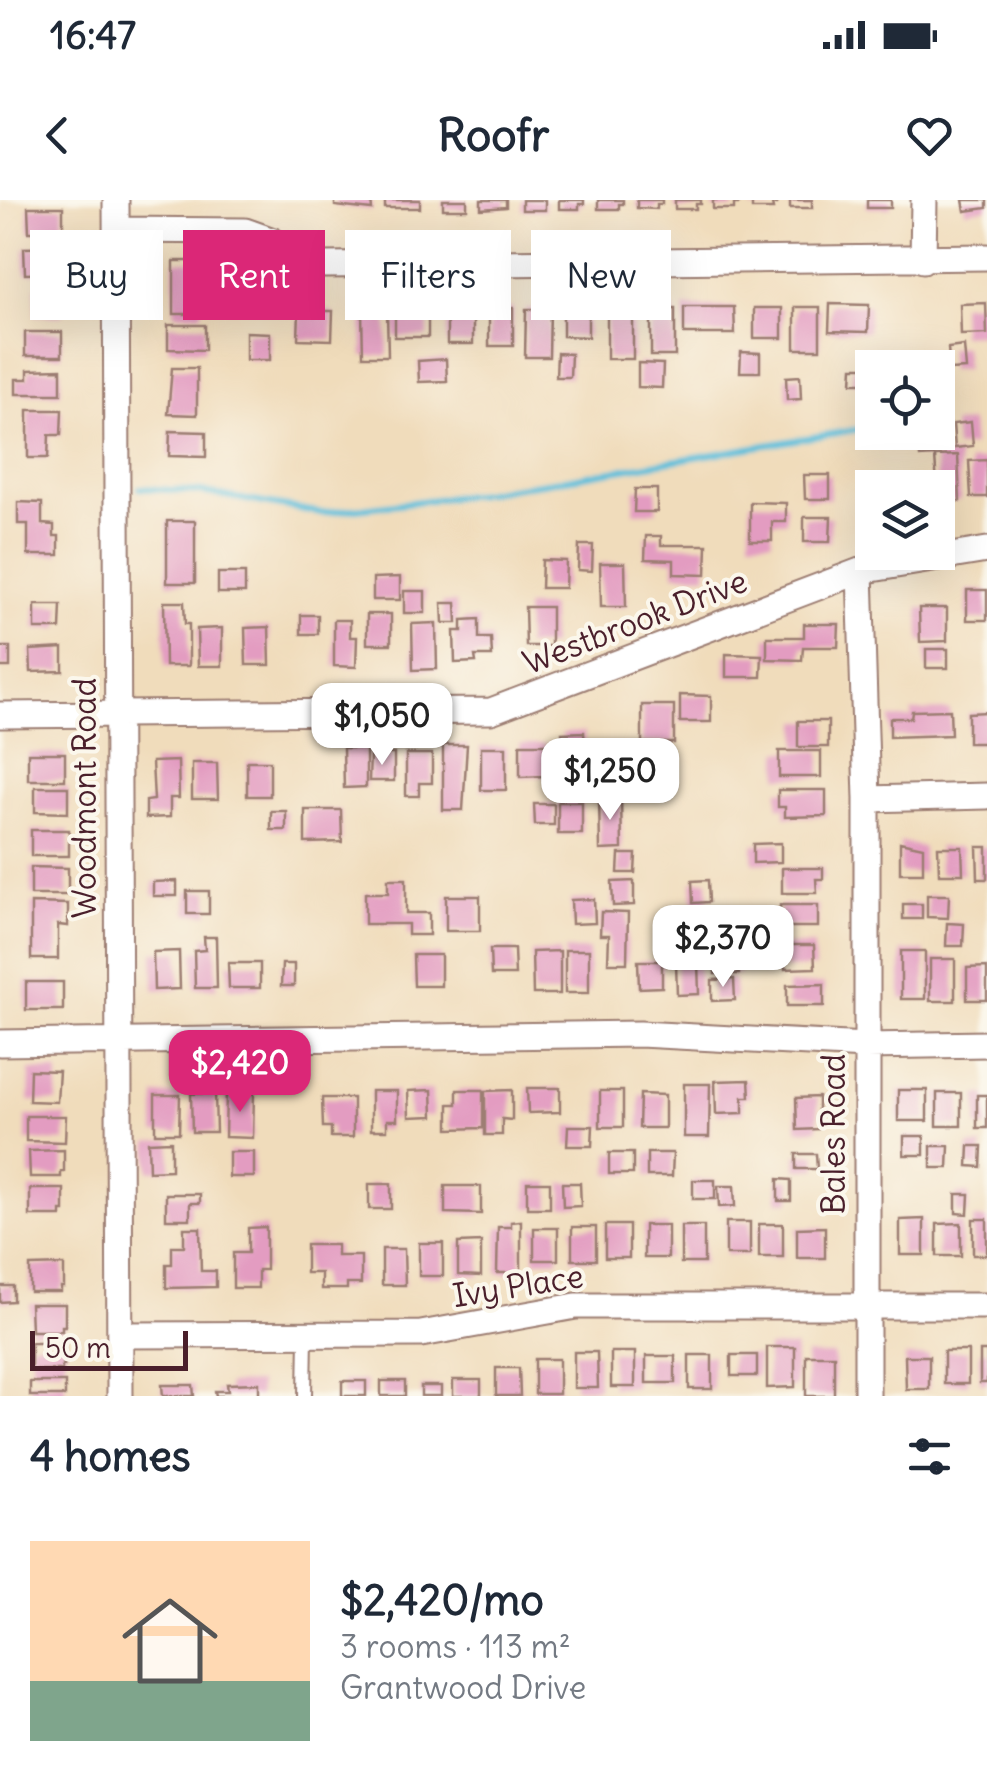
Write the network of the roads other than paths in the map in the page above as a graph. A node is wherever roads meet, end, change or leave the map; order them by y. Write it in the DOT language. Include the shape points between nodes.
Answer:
graph roads {
  1 [pos="116,200"];
  2 [pos="924,200"];
  3 [pos="116,230"];
  4 [pos="163,230"];
  5 [pos="987,257"];
  6 [pos="923,260"];
  7 [pos="116,320"];
  8 [pos="987,550"];
  9 [pos="860,571"];
  10 [pos="0,715"];
  11 [pos="117,715"];
  12 [pos="987,796"];
  13 [pos="867,798"];
  14 [pos="118,1042"];
  15 [pos="0,1043"];
  16 [pos="987,1044"];
  17 [pos="866,1046"];
  18 [pos="868,1306"];
  19 [pos="987,1306"];
  20 [pos="120,1334"];
  21 [pos="306,1335"];
  22 [pos="120,1396"];
  23 [pos="305,1396"];
  24 [pos="867,1396"];
  1 -- 3 [label="street, Woodmont Road"];
  2 -- 6 [label="street"];
  4 -- 6 [label="street" via="245,231 326,265"];
  5 -- 6 [label="street"];
  7 -- 11 [label="street, Woodmont Road"];
  8 -- 9 [label="street, Westbrook Drive"];
  9 -- 11 [label="street, Westbrook Drive" via="491,712"];
  9 -- 13 [label="street, Bales Road"];
  10 -- 11 [label="street, Westbrook Drive"];
  11 -- 14 [label="street, Woodmont Road"];
  12 -- 13 [label="street"];
  13 -- 17 [label="street, Bales Road"];
  14 -- 15 [label="street"];
  14 -- 17 [label="street" via="640,1034"];
  14 -- 20 [label="street, Woodmont Road"];
  16 -- 17 [label="street"];
  17 -- 18 [label="street, Bales Road"];
  18 -- 19 [label="street, Ivy Place"];
  18 -- 21 [label="street, Ivy Place" via="576,1306 421,1334"];
  18 -- 24 [label="street, Bales Road"];
  20 -- 21 [label="street, Ivy Place"];
  20 -- 22 [label="street, Woodmont Road"];
  21 -- 23 [label="lane"];
}
